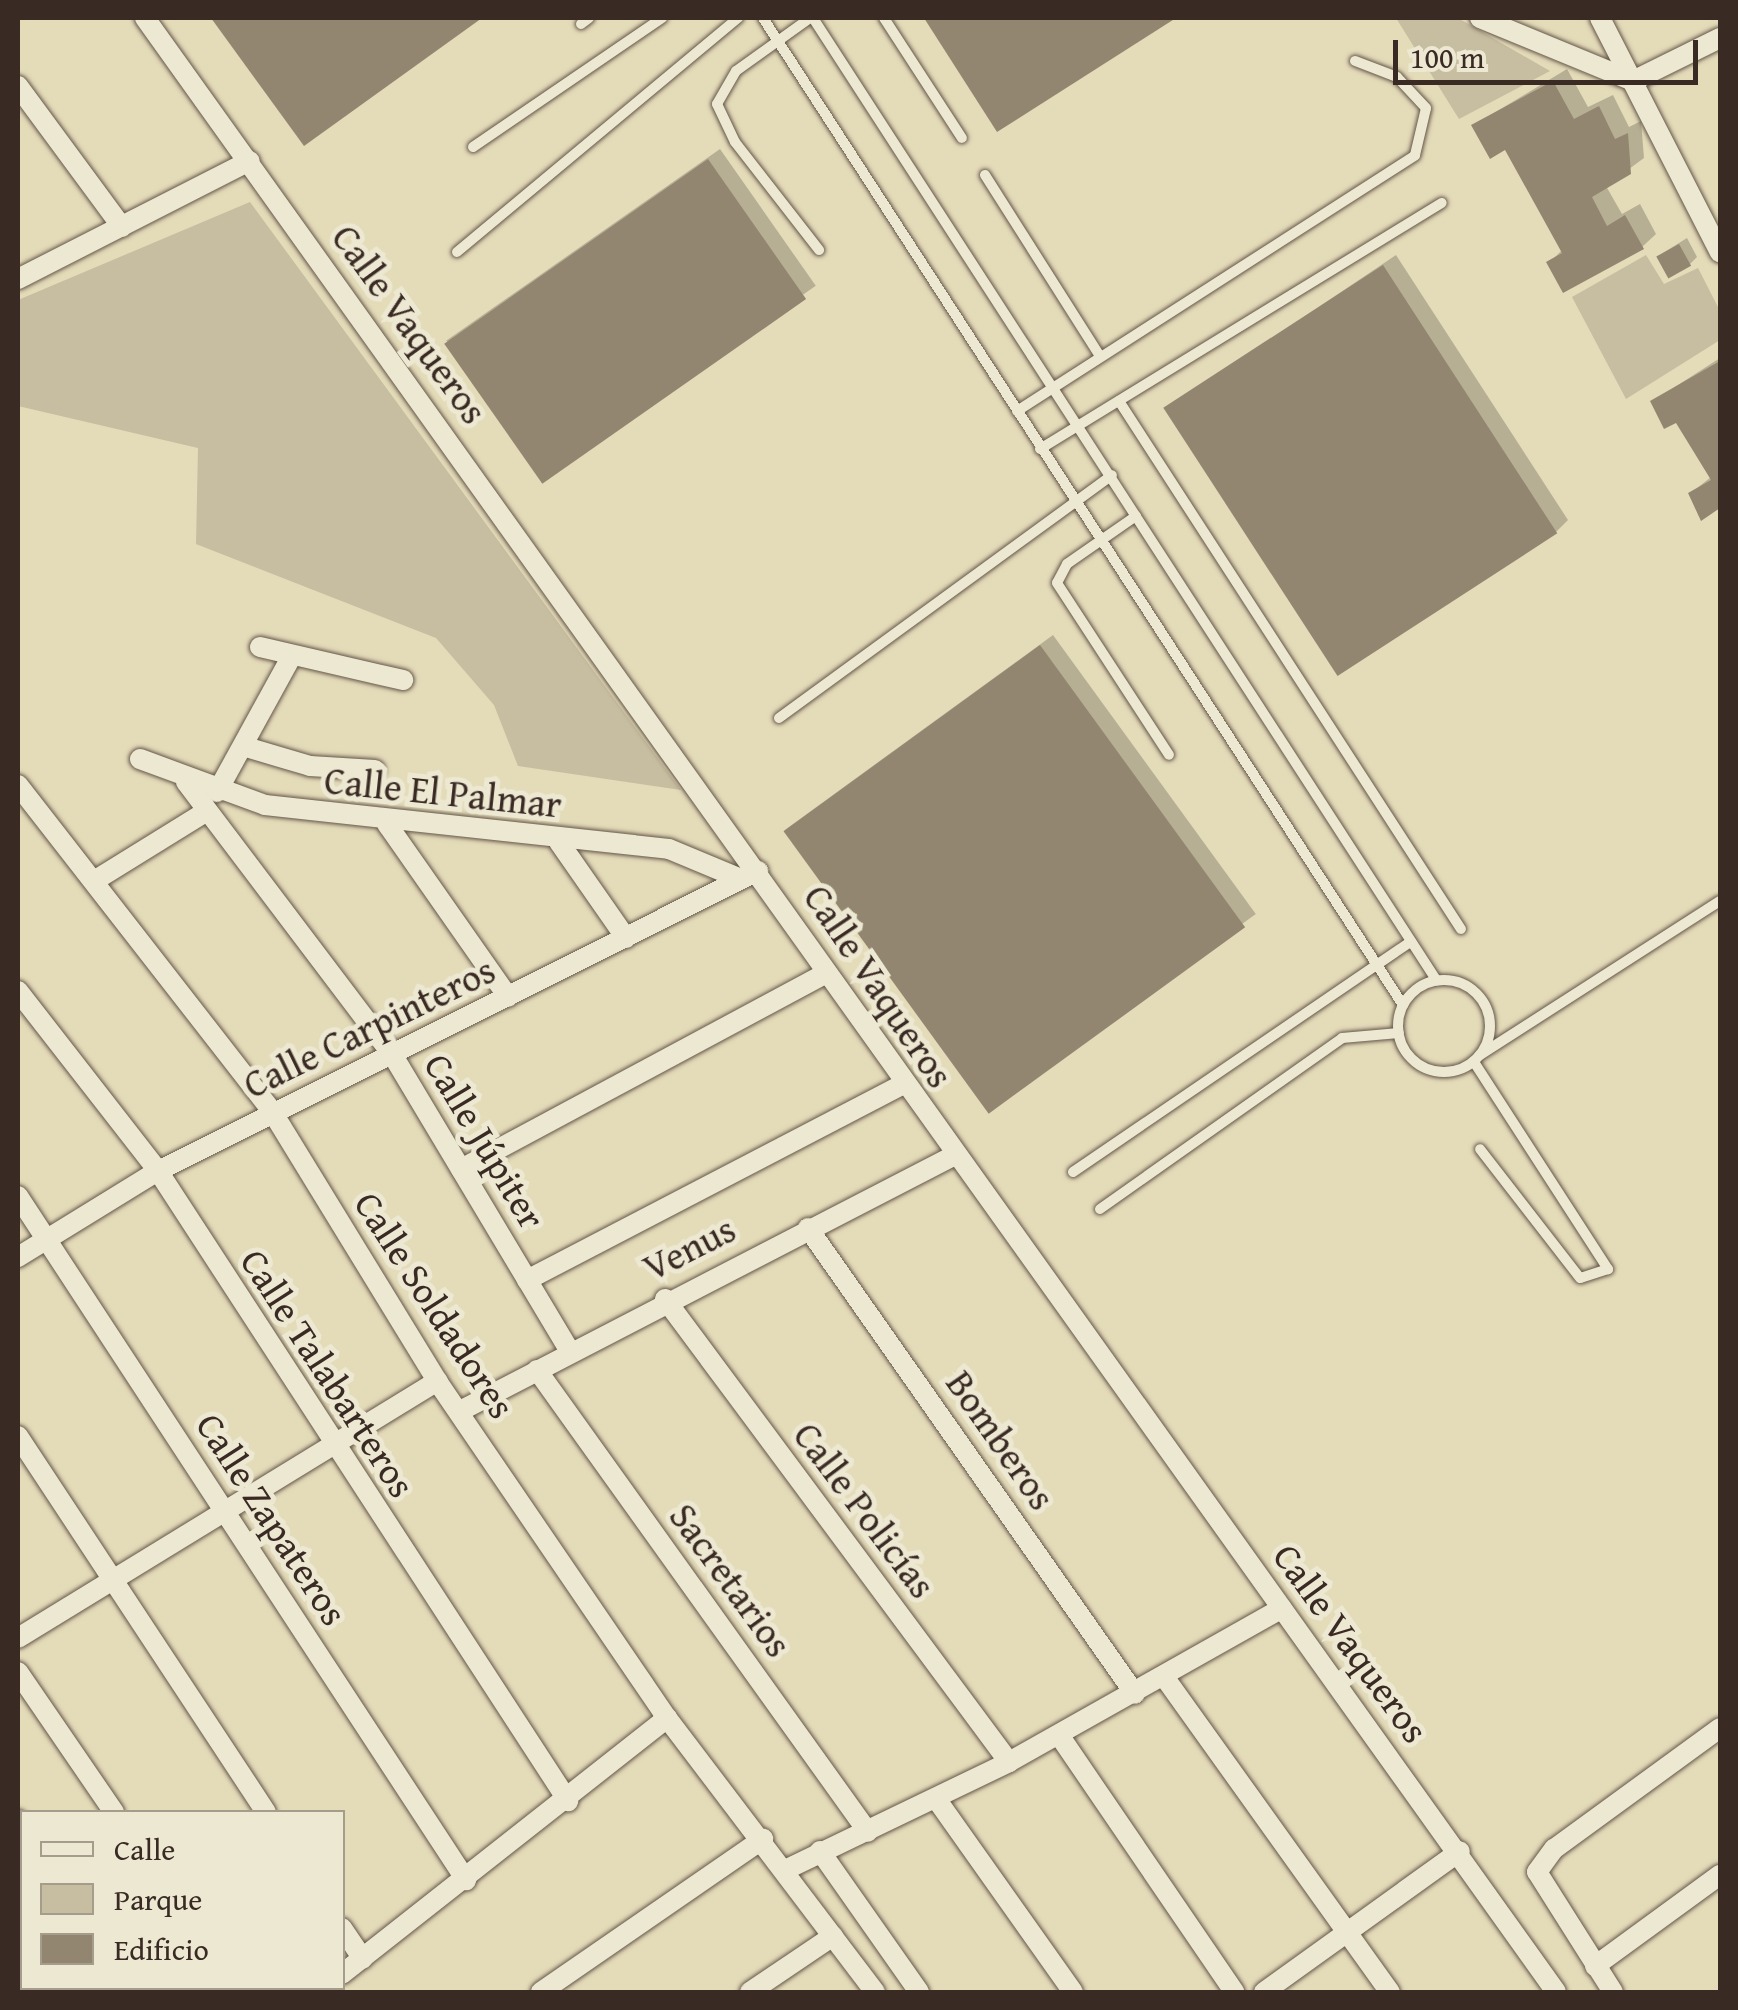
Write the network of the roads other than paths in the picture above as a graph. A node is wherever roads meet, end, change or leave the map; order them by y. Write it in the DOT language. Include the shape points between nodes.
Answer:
graph roads {
  1 [pos="144,18"];
  2 [pos="662,18"];
  3 [pos="738,18"];
  4 [pos="763,18"];
  5 [pos="812,18"];
  6 [pos="884,18"];
  7 [pos="1480,18"];
  8 [pos="1600,18"];
  9 [pos="1720,38"];
  10 [pos="777,39"];
  11 [pos="1355,61"];
  12 [pos="1633,80"];
  13 [pos="18,86"];
  14 [pos="962,138"];
  15 [pos="473,147"];
  16 [pos="250,161"];
  17 [pos="985,175"];
  18 [pos="1442,203"];
  19 [pos="122,226"];
  20 [pos="819,250"];
  21 [pos="457,252"];
  22 [pos="1720,252"];
  23 [pos="18,279"];
  24 [pos="1100,356"];
  25 [pos="1055,386"];
  26 [pos="1118,401"];
  27 [pos="1017,411"];
  28 [pos="1079,426"];
  29 [pos="1040,450"];
  30 [pos="1112,475"];
  31 [pos="1074,502"];
  32 [pos="1136,516"];
  33 [pos="1102,540"];
  34 [pos="260,647"];
  35 [pos="290,659"];
  36 [pos="403,680"];
  37 [pos="779,718"];
  38 [pos="246,747"];
  39 [pos="1169,755"];
  40 [pos="140,758"];
  41 [pos="375,770"];
  42 [pos="186,782"];
  43 [pos="18,785"];
  44 [pos="217,792"];
  45 [pos="206,811"];
  46 [pos="387,824"];
  47 [pos="560,842"];
  48 [pos="749,875"];
  49 [pos="94,881"];
  50 [pos="1720,900"];
  51 [pos="1462,929"];
  52 [pos="626,938"];
  53 [pos="1411,941"];
  54 [pos="1376,964"];
  55 [pos="827,973"];
  56 [pos="1436,980"];
  57 [pos="18,991"];
  58 [pos="508,997"];
  59 [pos="1403,1005"];
  60 [pos="1399,1033"];
  61 [pos="392,1054"];
  62 [pos="1476,1059"];
  63 [pos="903,1084"];
  64 [pos="273,1114"];
  65 [pos="1480,1149"];
  66 [pos="953,1156"];
  67 [pos="461,1169"];
  68 [pos="158,1171"];
  69 [pos="1074,1172"];
  70 [pos="18,1196"];
  71 [pos="1100,1209"];
  72 [pos="808,1228"];
  73 [pos="50,1235"];
  74 [pos="18,1257"];
  75 [pos="527,1280"];
  76 [pos="665,1299"];
  77 [pos="569,1350"];
  78 [pos="538,1370"];
  79 [pos="436,1380"];
  80 [pos="460,1411"];
  81 [pos="18,1436"];
  82 [pos="332,1448"];
  83 [pos="224,1511"];
  84 [pos="112,1580"];
  85 [pos="1282,1608"];
  86 [pos="18,1638"];
  87 [pos="18,1672"];
  88 [pos="1165,1678"];
  89 [pos="1135,1694"];
  90 [pos="667,1718"];
  91 [pos="1720,1728"];
  92 [pos="1059,1735"];
  93 [pos="1009,1762"];
  94 [pos="937,1800"];
  95 [pos="568,1801"];
  96 [pos="113,1810"];
  97 [pos="265,1810"];
  98 [pos="868,1832"];
  99 [pos="763,1838"];
  100 [pos="820,1851"];
  101 [pos="1460,1852"];
  102 [pos="785,1870"];
  103 [pos="1720,1875"];
  104 [pos="466,1880"];
  105 [pos="345,1932"];
  106 [pos="1346,1934"];
  107 [pos="833,1936"];
  108 [pos="363,1959"];
  109 [pos="1595,1966"];
  110 [pos="345,1972"];
  111 [pos="541,1992"];
  112 [pos="750,1992"];
  113 [pos="875,1992"];
  114 [pos="918,1992"];
  115 [pos="1073,1992"];
  116 [pos="1234,1992"];
  117 [pos="1264,1992"];
  118 [pos="1390,1992"];
  119 [pos="1556,1992"];
  120 [pos="1613,1992"];
  1 -- 16 [label="street, Calle Vaqueros"];
  2 -- 15 [label="lane"];
  3 -- 21 [label="lane"];
  4 -- 10 [label="lane"];
  5 -- 10 [label="lane"];
  5 -- 25 [label="lane"];
  6 -- 14 [label="lane"];
  7 -- 12 [label="street"];
  8 -- 12 [label="street"];
  9 -- 12 [label="street"];
  10 -- 20 [label="lane" via="727,80 717,104 724,127"];
  10 -- 27 [label="lane"];
  11 -- 24 [label="lane" via="1397,77 1426,108 1415,155"];
  12 -- 22 [label="street"];
  13 -- 19 [label="street"];
  16 -- 19 [label="street"];
  16 -- 48 [label="street, Calle Vaqueros"];
  17 -- 24 [label="lane"];
  18 -- 26 [label="lane"];
  19 -- 23 [label="street"];
  24 -- 25 [label="lane"];
  25 -- 27 [label="lane"];
  25 -- 28 [label="lane"];
  26 -- 28 [label="lane"];
  26 -- 51 [label="lane"];
  27 -- 29 [label="lane"];
  28 -- 29 [label="lane"];
  28 -- 30 [label="lane"];
  29 -- 31 [label="lane"];
  30 -- 31 [label="lane"];
  30 -- 32 [label="lane"];
  31 -- 33 [label="lane"];
  31 -- 37 [label="lane"];
  32 -- 33 [label="lane"];
  32 -- 53 [label="lane"];
  33 -- 39 [label="lane" via="1067,564 1060,596"];
  33 -- 54 [label="lane"];
  34 -- 35 [label="street"];
  35 -- 36 [label="street"];
  35 -- 38 [label="street"];
  38 -- 41 [label="street" via="310,766"];
  38 -- 44 [label="street"];
  40 -- 42 [label="street, Calle El Palmar"];
  42 -- 44 [label="street, Calle El Palmar"];
  42 -- 45 [label="street, Calle Júpiter"];
  43 -- 49 [label="street, Calle Soldadores"];
  44 -- 46 [label="street, Calle El Palmar"];
  45 -- 49 [label="street"];
  45 -- 61 [label="street, Calle Júpiter"];
  46 -- 47 [label="street, Calle El Palmar"];
  46 -- 58 [label="street"];
  47 -- 48 [label="street, Calle El Palmar" via="669,849"];
  47 -- 52 [label="street"];
  48 -- 52 [label="street, Calle Carpinteros"];
  48 -- 55 [label="street, Calle Vaqueros"];
  49 -- 64 [label="street, Calle Soldadores"];
  50 -- 62 [label="lane"];
  52 -- 58 [label="street, Calle Carpinteros"];
  53 -- 54 [label="lane"];
  53 -- 56 [label="lane"];
  54 -- 59 [label="lane"];
  54 -- 69 [label="lane"];
  55 -- 63 [label="street, Calle Vaqueros"];
  55 -- 67 [label="street"];
  56 -- 59 [label="lane"];
  56 -- 62 [label="lane" via="1464,984 1484,1003 1490,1030"];
  57 -- 68 [label="street, Calle Talabarteros"];
  58 -- 61 [label="street, Calle Carpinteros"];
  59 -- 60 [label="lane"];
  60 -- 62 [label="lane" via="1410,1058 1434,1071"];
  60 -- 71 [label="lane" via="1342,1038"];
  61 -- 64 [label="street, Calle Carpinteros"];
  61 -- 67 [label="street, Calle Júpiter"];
  62 -- 65 [label="lane" via="1608,1269 1580,1278"];
  63 -- 66 [label="street, Calle Vaqueros"];
  63 -- 75 [label="street"];
  64 -- 68 [label="street, Calle Carpinteros"];
  64 -- 79 [label="street, Calle Soldadores"];
  66 -- 72 [label="street, Venus"];
  66 -- 85 [label="street, Calle Vaqueros"];
  67 -- 75 [label="street, Calle Júpiter"];
  68 -- 73 [label="street, Calle Carpinteros"];
  68 -- 82 [label="street, Calle Talabarteros"];
  70 -- 73 [label="street, Calle Zapateros"];
  72 -- 76 [label="street, Venus"];
  72 -- 89 [label="street, Bomberos"];
  73 -- 74 [label="street, Calle Carpinteros"];
  73 -- 83 [label="street, Calle Zapateros"];
  75 -- 77 [label="street, Calle Júpiter"];
  76 -- 77 [label="street, Venus"];
  76 -- 93 [label="street, Calle Policías"];
  77 -- 78 [label="street, Venus"];
  78 -- 80 [label="street, Venus"];
  78 -- 98 [label="street, Sacretarios"];
  79 -- 80 [label="street, Calle Soldadores"];
  79 -- 82 [label="street"];
  80 -- 90 [label="street, Calle Soldadores"];
  81 -- 84 [label="street"];
  82 -- 83 [label="street"];
  82 -- 95 [label="street, Calle Talabarteros"];
  83 -- 84 [label="street"];
  83 -- 104 [label="street, Calle Zapateros"];
  84 -- 86 [label="street"];
  84 -- 97 [label="street"];
  85 -- 88 [label="street"];
  85 -- 101 [label="street, Calle Vaqueros"];
  87 -- 96 [label="street"];
  88 -- 89 [label="street"];
  88 -- 106 [label="street"];
  89 -- 92 [label="street"];
  90 -- 95 [label="street"];
  90 -- 99 [label="street, Calle Soldadores"];
  91 -- 109 [label="street" via="1554,1849 1537,1872"];
  92 -- 93 [label="street"];
  92 -- 116 [label="street"];
  93 -- 94 [label="street"];
  94 -- 98 [label="street"];
  94 -- 115 [label="street"];
  95 -- 104 [label="street"];
  98 -- 100 [label="street"];
  99 -- 102 [label="street, Calle Soldadores"];
  99 -- 111 [label="street"];
  100 -- 102 [label="street"];
  100 -- 114 [label="street"];
  101 -- 106 [label="street"];
  101 -- 119 [label="street, Calle Vaqueros"];
  102 -- 107 [label="street, Calle Soldadores"];
  103 -- 109 [label="street"];
  104 -- 108 [label="street"];
  105 -- 108 [label="street"];
  106 -- 117 [label="street"];
  106 -- 118 [label="street"];
  107 -- 112 [label="street"];
  107 -- 113 [label="street, Calle Soldadores"];
  108 -- 110 [label="street"];
  109 -- 120 [label="street"];
}
